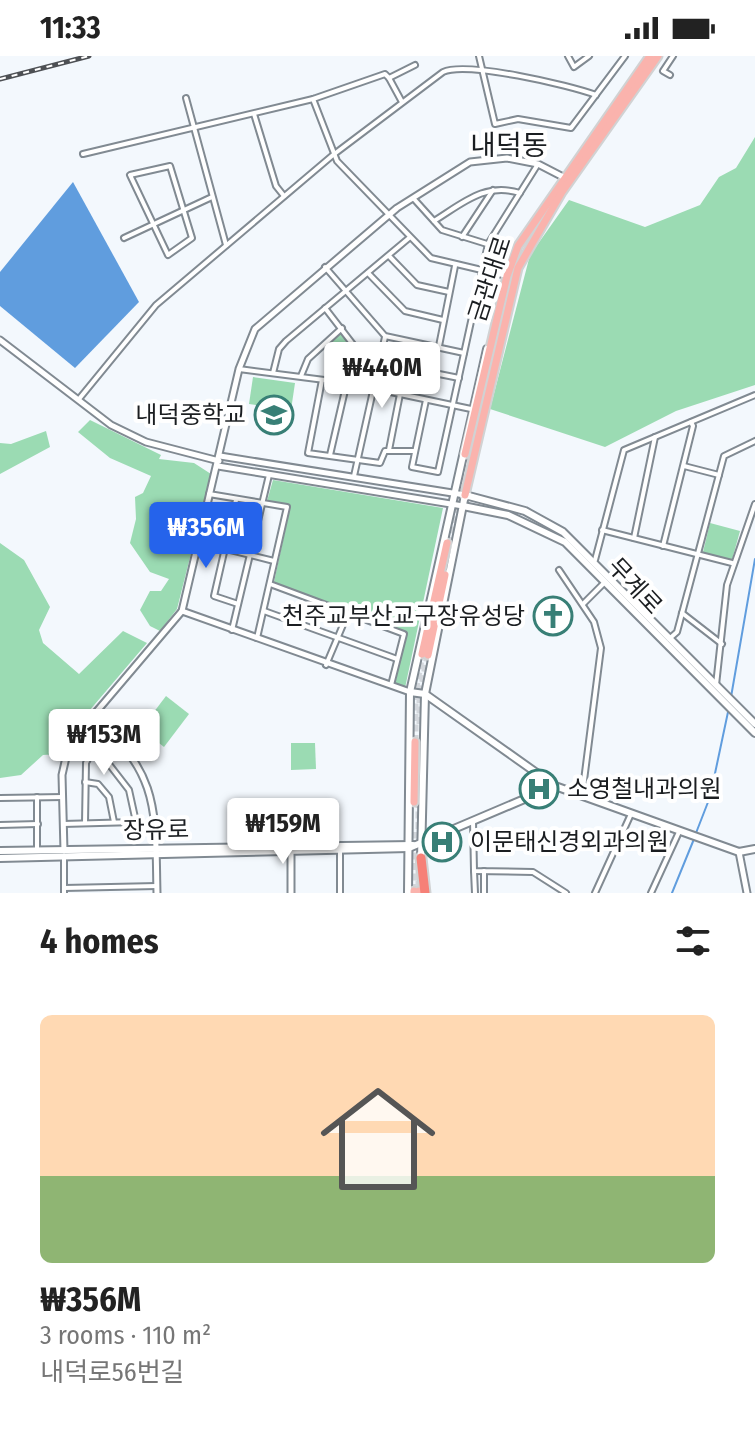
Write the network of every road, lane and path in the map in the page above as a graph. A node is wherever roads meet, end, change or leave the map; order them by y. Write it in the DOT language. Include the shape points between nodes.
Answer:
graph roads {
  1 [pos="479,56"];
  2 [pos="568,56"];
  3 [pos="589,56"];
  4 [pos="625,56"];
  5 [pos="650,56"];
  6 [pos="658,56"];
  7 [pos="673,56"];
  8 [pos="415,65"];
  9 [pos="483,71"];
  10 [pos="670,75"];
  11 [pos="389,78"];
  12 [pos="596,95"];
  13 [pos="186,98"];
  14 [pos="313,99"];
  15 [pos="402,102"];
  16 [pos="254,114"];
  17 [pos="192,130"];
  18 [pos="83,154"];
  19 [pos="333,155"];
  20 [pos="538,164"];
  21 [pos="567,179"];
  22 [pos="495,188"];
  23 [pos="520,193"];
  24 [pos="284,196"];
  25 [pos="212,197"];
  26 [pos="414,199"];
  27 [pos="184,210"];
  28 [pos="389,214"];
  29 [pos="434,221"];
  30 [pos="154,224"];
  31 [pos="462,237"];
  32 [pos="124,238"];
  33 [pos="409,238"];
  34 [pos="488,244"];
  35 [pos="226,245"];
  36 [pos="389,256"];
  37 [pos="455,266"];
  38 [pos="325,267"];
  39 [pos="518,268"];
  40 [pos="483,271"];
  41 [pos="368,273"];
  42 [pos="507,276"];
  43 [pos="347,290"];
  44 [pos="449,292"];
  45 [pos="325,308"];
  46 [pos="443,320"];
  47 [pos="342,328"];
  48 [pos="493,331"];
  49 [pos="385,336"];
  50 [pos="0,340"];
  51 [pos="439,346"];
  52 [pos="464,353"];
  53 [pos="379,362"];
  54 [pos="239,369"];
  55 [pos="273,373"];
  56 [pos="301,376"];
  57 [pos="459,378"];
  58 [pos="322,380"];
  59 [pos="348,383"];
  60 [pos="372,388"];
  61 [pos="400,394"];
  62 [pos="755,395"];
  63 [pos="79,399"];
  64 [pos="426,400"];
  65 [pos="454,406"];
  66 [pos="471,409"];
  67 [pos="691,422"];
  68 [pos="655,437"];
  69 [pos="755,441"];
  70 [pos="389,450"];
  71 [pos="415,451"];
  72 [pos="330,455"];
  73 [pos="357,460"];
  74 [pos="219,461"];
  75 [pos="684,466"];
  76 [pos="269,475"];
  77 [pos="719,475"];
  78 [pos="353,479"];
  79 [pos="452,493"];
  80 [pos="209,494"];
  81 [pos="465,495"];
  82 [pos="236,500"];
  83 [pos="450,503"];
  84 [pos="262,504"];
  85 [pos="755,504"];
  86 [pos="463,506"];
  87 [pos="602,530"];
  88 [pos="634,538"];
  89 [pos="567,539"];
  90 [pos="198,542"];
  91 [pos="449,544"];
  92 [pos="663,546"];
  93 [pos="225,549"];
  94 [pos="250,555"];
  95 [pos="696,555"];
  96 [pos="590,559"];
  97 [pos="274,561"];
  98 [pos="733,563"];
  99 [pos="559,570"];
  100 [pos="608,579"];
  101 [pos="269,584"];
  102 [pos="238,604"];
  103 [pos="583,604"];
  104 [pos="182,611"];
  105 [pos="263,611"];
  106 [pos="348,613"];
  107 [pos="682,613"];
  108 [pos="232,630"];
  109 [pos="336,637"];
  110 [pos="257,638"];
  111 [pos="667,641"];
  112 [pos="722,644"];
  113 [pos="425,654"];
  114 [pos="397,659"];
  115 [pos="326,665"];
  116 [pos="390,687"];
  117 [pos="717,689"];
  118 [pos="410,692"];
  119 [pos="425,694"];
  120 [pos="91,716"];
  121 [pos="81,728"];
  122 [pos="753,729"];
  123 [pos="417,740"];
  124 [pos="95,745"];
  125 [pos="85,782"];
  126 [pos="555,786"];
  127 [pos="582,796"];
  128 [pos="37,797"];
  129 [pos="63,797"];
  130 [pos="0,798"];
  131 [pos="417,802"];
  132 [pos="631,814"];
  133 [pos="473,821"];
  134 [pos="114,822"];
  135 [pos="85,823"];
  136 [pos="38,824"];
  137 [pos="63,824"];
  138 [pos="0,825"];
  139 [pos="681,832"];
  140 [pos="414,845"];
  141 [pos="290,848"];
  142 [pos="755,849"];
  143 [pos="37,850"];
  144 [pos="340,850"];
  145 [pos="0,851"];
  146 [pos="156,851"];
  147 [pos="739,852"];
  148 [pos="64,853"];
  149 [pos="0,858"];
  150 [pos="421,858"];
  151 [pos="474,871"];
  152 [pos="484,871"];
  153 [pos="121,886"];
  154 [pos="64,890"];
  155 [pos="94,890"];
  156 [pos="157,890"];
  157 [pos="417,892"];
  158 [pos="487,892"];
  159 [pos="121,893"];
  160 [pos="291,893"];
  161 [pos="340,893"];
  162 [pos="475,893"];
  163 [pos="566,893"];
  164 [pos="595,893"];
  165 [pos="651,893"];
  166 [pos="747,893"];
  1 -- 9 [label="street"];
  2 -- 3 [label="street" via="574,67"];
  4 -- 12 [label="street"];
  5 -- 21 [label="main road, 금관대로"];
  6 -- 21 [label="main road, 금관대로"];
  7 -- 10 [label="street" via="663,71"];
  8 -- 11 [label="street"];
  9 -- 12 [label="street" via="566,84"];
  9 -- 12 [label="street" via="495,124 518,119 571,128"];
  9 -- 15 [label="street" via="451,68"];
  11 -- 14 [label="street" via="385,74"];
  11 -- 15 [label="street"];
  13 -- 17 [label="street"];
  14 -- 16 [label="street"];
  14 -- 19 [label="street"];
  15 -- 19 [label="street"];
  16 -- 17 [label="street"];
  16 -- 24 [label="street" via="276,186"];
  17 -- 18 [label="street"];
  17 -- 25 [label="street"];
  19 -- 24 [label="street"];
  19 -- 28 [label="street"];
  20 -- 21 [label="street"];
  20 -- 23 [label="street"];
  20 -- 26 [label="street" via="476,160"];
  21 -- 39 [label="main road, 금관대로"];
  21 -- 42 [label="main road, 금관대로" via="524,235"];
  22 -- 23 [label="street"];
  22 -- 29 [label="street"];
  22 -- 31 [label="street"];
  23 -- 34 [label="street"];
  24 -- 35 [label="street"];
  25 -- 27 [label="street"];
  25 -- 35 [label="street"];
  26 -- 28 [label="street"];
  26 -- 29 [label="street"];
  27 -- 30 [label="street"];
  27 -- 30 [label="street" via="192,238 168,255"];
  27 -- 30 [label="street" via="170,166 130,175"];
  28 -- 33 [label="street"];
  28 -- 38 [label="street"];
  29 -- 31 [label="street"];
  30 -- 32 [label="street"];
  31 -- 34 [label="street"];
  33 -- 36 [label="street"];
  33 -- 37 [label="street" via="431,258"];
  34 -- 40 [label="street"];
  35 -- 63 [label="street" via="156,305"];
  36 -- 41 [label="street"];
  36 -- 44 [label="street" via="417,285"];
  37 -- 40 [label="street"];
  37 -- 44 [label="street"];
  38 -- 43 [label="street"];
  38 -- 54 [label="street" via="265,317 247,344"];
  39 -- 48 [label="main road, 금관대로" via="505,298 467,455"];
  39 -- 81 [label="main road"];
  40 -- 42 [label="street"];
  40 -- 52 [label="street"];
  41 -- 43 [label="street"];
  41 -- 46 [label="street" via="405,311"];
  42 -- 48 [label="main road, 금관대로"];
  43 -- 45 [label="street"];
  43 -- 49 [label="street"];
  44 -- 46 [label="street"];
  45 -- 47 [label="street"];
  45 -- 55 [label="street" via="279,349"];
  46 -- 51 [label="street"];
  47 -- 56 [label="street" via="308,359"];
  47 -- 59 [label="street" via="355,347"];
  48 -- 66 [label="main road"];
  49 -- 51 [label="street"];
  49 -- 53 [label="street"];
  50 -- 63 [label="street"];
  51 -- 52 [label="street"];
  52 -- 57 [label="street"];
  53 -- 57 [label="street"];
  53 -- 60 [label="street"];
  54 -- 55 [label="street"];
  54 -- 74 [label="street"];
  55 -- 56 [label="street"];
  56 -- 58 [label="street"];
  57 -- 65 [label="street"];
  58 -- 59 [label="street"];
  58 -- 72 [label="street" via="308,453"];
  59 -- 60 [label="street"];
  59 -- 72 [label="street"];
  60 -- 61 [label="street"];
  60 -- 73 [label="street"];
  61 -- 64 [label="street"];
  61 -- 70 [label="street"];
  62 -- 67 [label="street"];
  63 -- 74 [label="street" via="111,425 146,442"];
  64 -- 65 [label="street"];
  64 -- 71 [label="street"];
  65 -- 66 [label="street"];
  65 -- 71 [label="street" via="438,472 412,467"];
  66 -- 79 [label="main road"];
  67 -- 68 [label="street"];
  67 -- 75 [label="street"];
  68 -- 87 [label="street" via="621,454"];
  68 -- 88 [label="street"];
  69 -- 77 [label="street" via="724,456"];
  70 -- 71 [label="street"];
  70 -- 73 [label="street" via="380,463"];
  72 -- 73 [label="street"];
  73 -- 78 [label="street"];
  74 -- 76 [label="street"];
  74 -- 78 [label="street"];
  74 -- 80 [label="street"];
  75 -- 77 [label="street"];
  75 -- 92 [label="street"];
  76 -- 83 [label="street"];
  76 -- 84 [label="street"];
  77 -- 95 [label="street"];
  78 -- 79 [label="street"];
  79 -- 81 [label="street"];
  79 -- 83 [label="main road"];
  80 -- 82 [label="street"];
  80 -- 90 [label="street"];
  81 -- 86 [label="main road"];
  81 -- 89 [label="main road, 무계로" via="525,511"];
  82 -- 84 [label="street"];
  82 -- 93 [label="street"];
  83 -- 86 [label="street"];
  83 -- 118 [label="main road"];
  84 -- 94 [label="street"];
  84 -- 97 [label="street" via="287,507"];
  85 -- 98 [label="street"];
  86 -- 89 [label="main road, 무계로" via="508,515"];
  86 -- 119 [label="main road"];
  87 -- 88 [label="street"];
  87 -- 96 [label="street"];
  88 -- 92 [label="street"];
  89 -- 96 [label="main road, 무계로"];
  90 -- 93 [label="street"];
  90 -- 104 [label="street"];
  91 -- 113 [label="main road"];
  92 -- 95 [label="street"];
  93 -- 94 [label="street"];
  93 -- 102 [label="street" via="214,596"];
  94 -- 97 [label="street"];
  94 -- 102 [label="street"];
  95 -- 98 [label="street"];
  95 -- 107 [label="street"];
  96 -- 100 [label="main road, 무계로"];
  97 -- 101 [label="street"];
  98 -- 112 [label="street"];
  99 -- 103 [label="street"];
  100 -- 103 [label="street"];
  100 -- 111 [label="main road, 무계로"];
  101 -- 105 [label="street"];
  101 -- 106 [label="street"];
  102 -- 108 [label="street"];
  103 -- 127 [label="street" via="601,648"];
  104 -- 108 [label="street"];
  104 -- 120 [label="street"];
  105 -- 109 [label="street"];
  105 -- 110 [label="street"];
  106 -- 109 [label="street"];
  106 -- 114 [label="street" via="404,634"];
  107 -- 111 [label="street" via="677,632"];
  107 -- 112 [label="street"];
  108 -- 110 [label="street"];
  109 -- 114 [label="street"];
  109 -- 115 [label="street"];
  110 -- 115 [label="street"];
  111 -- 117 [label="main road, 무계로"];
  112 -- 117 [label="street"];
  114 -- 116 [label="street"];
  115 -- 116 [label="street"];
  116 -- 118 [label="street"];
  117 -- 122 [label="main road, 무계로"];
  117 -- 122 [label="main road, 무계로"];
  118 -- 119 [label="main road"];
  118 -- 123 [label="main road"];
  119 -- 123 [label="main road"];
  119 -- 126 [label="main road"];
  120 -- 121 [label="street"];
  120 -- 146 [label="street" via="143,774 155,808"];
  121 -- 124 [label="street"];
  121 -- 129 [label="street" via="64,760"];
  123 -- 131 [label="main road"];
  124 -- 125 [label="street"];
  124 -- 134 [label="street" via="129,790 136,822"];
  125 -- 134 [label="street" via="98,784 109,797"];
  125 -- 135 [label="street"];
  126 -- 127 [label="main road"];
  126 -- 133 [label="main road, 장유로"];
  127 -- 132 [label="main road"];
  128 -- 129 [label="street"];
  128 -- 130 [label="street"];
  128 -- 136 [label="street"];
  129 -- 137 [label="street"];
  131 -- 140 [label="main road"];
  131 -- 140 [label="main road"];
  132 -- 139 [label="main road"];
  132 -- 164 [label="street"];
  133 -- 140 [label="main road, 장유로"];
  133 -- 151 [label="street"];
  134 -- 135 [label="street"];
  135 -- 137 [label="street"];
  136 -- 138 [label="street"];
  136 -- 143 [label="street"];
  137 -- 148 [label="street"];
  139 -- 147 [label="main road"];
  139 -- 165 [label="street"];
  140 -- 141 [label="main road, 장유로"];
  140 -- 144 [label="main road, 장유로"];
  140 -- 150 [label="main road"];
  140 -- 157 [label="main road"];
  141 -- 144 [label="main road, 장유로"];
  141 -- 146 [label="main road, 장유로"];
  141 -- 160 [label="street"];
  142 -- 147 [label="main road"];
  143 -- 145 [label="main road, 장유로"];
  143 -- 148 [label="main road, 장유로"];
  144 -- 161 [label="street"];
  146 -- 148 [label="main road, 장유로"];
  146 -- 156 [label="street"];
  147 -- 166 [label="street"];
  148 -- 149 [label="main road, 장유로"];
  148 -- 154 [label="street"];
  150 -- 157 [label="highway"];
  151 -- 152 [label="street"];
  151 -- 162 [label="street"];
  152 -- 158 [label="street"];
  152 -- 163 [label="street" via="533,872"];
  153 -- 155 [label="street"];
  153 -- 156 [label="street"];
  153 -- 159 [label="street"];
  154 -- 155 [label="street"];
}
